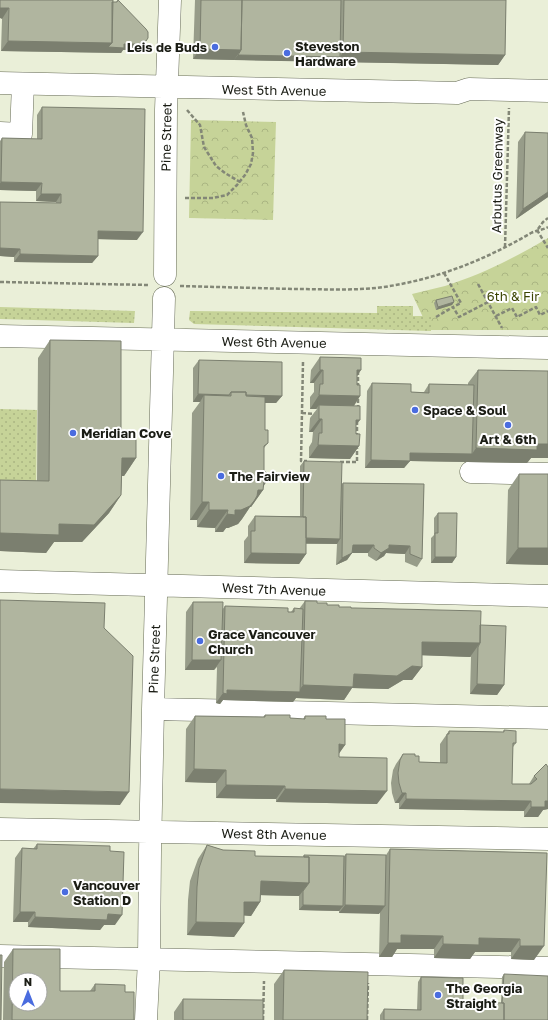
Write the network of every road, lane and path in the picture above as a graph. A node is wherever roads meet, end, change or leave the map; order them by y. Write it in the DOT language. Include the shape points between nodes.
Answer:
graph roads {
  1 [pos="170,0"];
  2 [pos="0,83"];
  3 [pos="22,84"];
  4 [pos="168,87"];
  5 [pos="548,91"];
  6 [pos="509,104"];
  7 [pos="187,110"];
  8 [pos="243,112"];
  9 [pos="0,134"];
  10 [pos="240,182"];
  11 [pos="184,198"];
  12 [pos="548,218"];
  13 [pos="548,227"];
  14 [pos="537,230"];
  15 [pos="505,248"];
  16 [pos="548,248"];
  17 [pos="444,273"];
  18 [pos="0,282"];
  19 [pos="478,284"];
  20 [pos="164,286"];
  21 [pos="488,302"];
  22 [pos="453,307"];
  23 [pos="548,311"];
  24 [pos="496,316"];
  25 [pos="436,317"];
  26 [pos="503,329"];
  27 [pos="0,336"];
  28 [pos="162,340"];
  29 [pos="548,348"];
  30 [pos="303,362"];
  31 [pos="358,371"];
  32 [pos="358,409"];
  33 [pos="302,413"];
  34 [pos="316,414"];
  35 [pos="358,417"];
  36 [pos="357,440"];
  37 [pos="357,447"];
  38 [pos="308,461"];
  39 [pos="336,462"];
  40 [pos="471,472"];
  41 [pos="548,474"];
  42 [pos="0,581"];
  43 [pos="156,585"];
  44 [pos="548,596"];
  45 [pos="153,709"];
  46 [pos="548,718"];
  47 [pos="0,829"];
  48 [pos="150,832"];
  49 [pos="548,840"];
  50 [pos="0,956"];
  51 [pos="149,960"];
  52 [pos="548,968"];
  53 [pos="264,975"];
  54 [pos="368,978"];
  55 [pos="146,1020"];
  56 [pos="263,1020"];
  57 [pos="368,1020"];
  1 -- 4 [label="street, Pine Street"];
  2 -- 3 [label="street, West 5th Avenue"];
  3 -- 4 [label="street, West 5th Avenue"];
  3 -- 9 [label="street" via="21,134"];
  4 -- 5 [label="street, West 5th Avenue" via="457,93 469,89"];
  4 -- 20 [label="street, Pine Street"];
  6 -- 15 [label="path, Arbutus Greenway"];
  7 -- 10 [label="path" via="200,125 204,147 216,166"];
  8 -- 10 [label="path" via="252,138 253,153 251,164"];
  10 -- 11 [label="path" via="227,195 213,198"];
  12 -- 14 [label="path"];
  13 -- 14 [label="path"];
  14 -- 15 [label="path"];
  14 -- 16 [label="path"];
  15 -- 17 [label="path"];
  17 -- 20 [label="path" via="383,287 342,290"];
  17 -- 22 [label="path" via="461,303"];
  18 -- 20 [label="path"];
  19 -- 21 [label="path"];
  20 -- 28 [label="street, Pine Street"];
  21 -- 22 [label="path" via="459,317"];
  21 -- 24 [label="path"];
  22 -- 25 [label="path"];
  23 -- 24 [label="path" via="540,315 536,307 517,317 512,308"];
  24 -- 26 [label="path"];
  27 -- 28 [label="street, West 6th Avenue"];
  28 -- 29 [label="street, West 6th Avenue"];
  28 -- 43 [label="street, Pine Street"];
  30 -- 33 [label="path"];
  31 -- 32 [label="path"];
  33 -- 34 [label="path"];
  33 -- 38 [label="path" via="301,461"];
  35 -- 36 [label="path"];
  37 -- 39 [label="path" via="357,462"];
  40 -- 41 [label="street"];
  42 -- 43 [label="street, West 7th Avenue"];
  43 -- 44 [label="street, West 7th Avenue"];
  43 -- 45 [label="street, Pine Street"];
  45 -- 46 [label="street"];
  45 -- 48 [label="street, Pine Street"];
  47 -- 48 [label="street, West 8th Avenue"];
  48 -- 49 [label="street, West 8th Avenue"];
  48 -- 51 [label="street, Pine Street"];
  50 -- 51 [label="street"];
  51 -- 52 [label="street"];
  51 -- 55 [label="street, Pine Street"];
  53 -- 56 [label="path"];
  54 -- 57 [label="path"];
}
